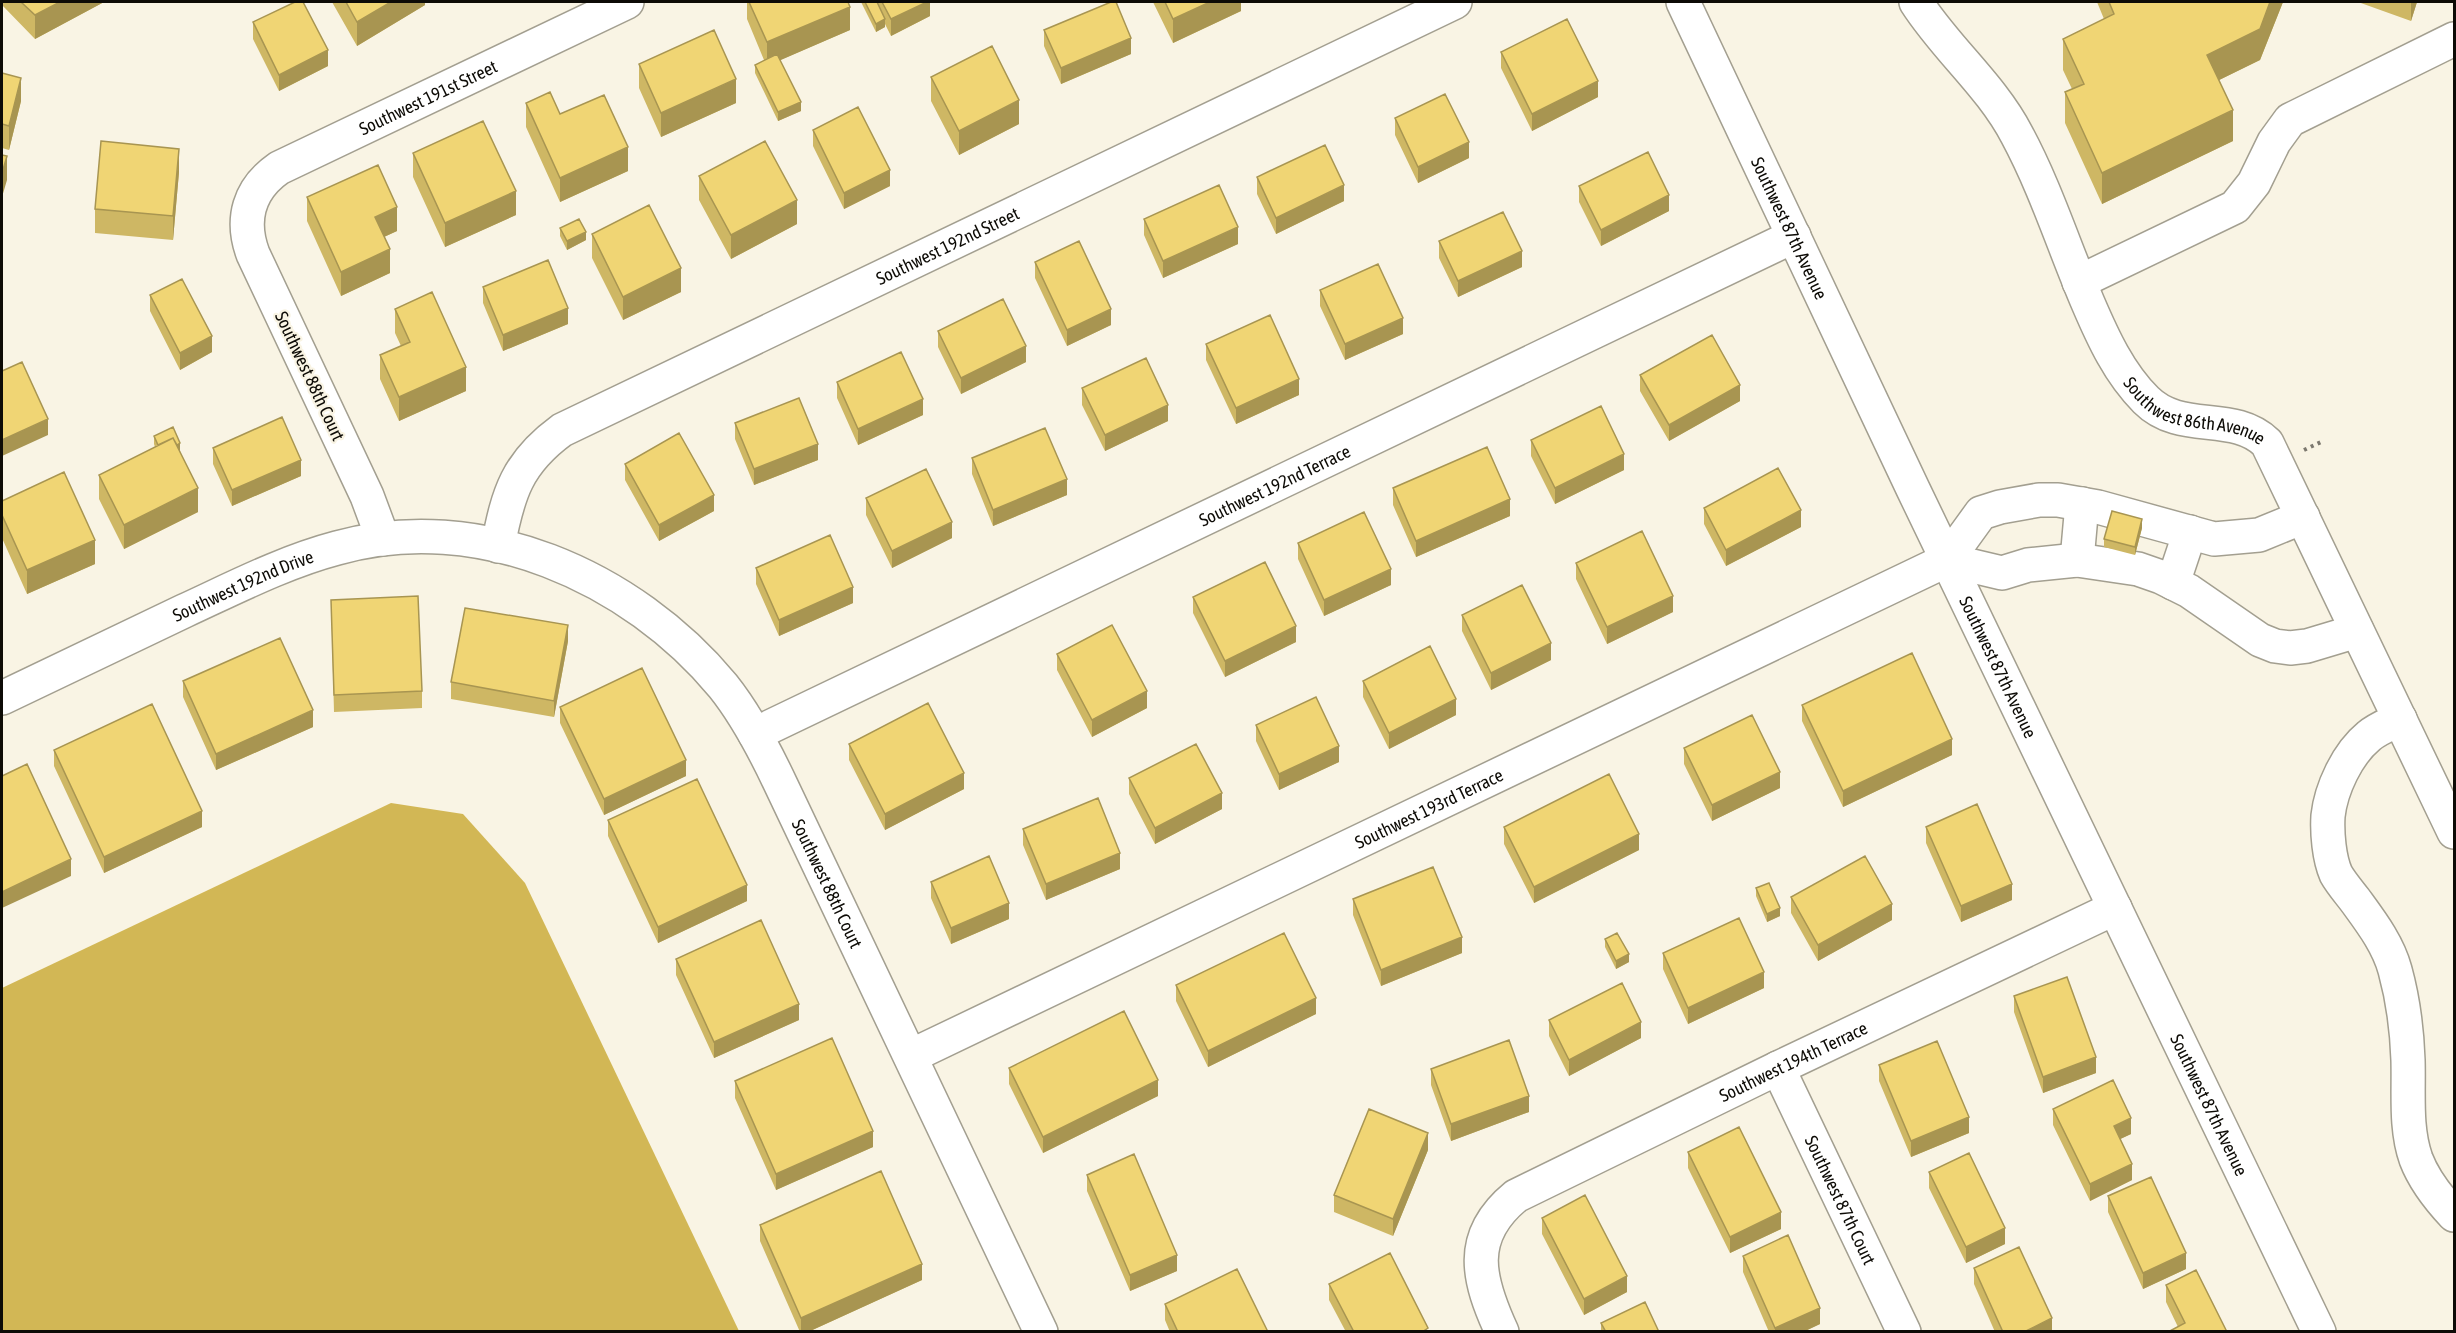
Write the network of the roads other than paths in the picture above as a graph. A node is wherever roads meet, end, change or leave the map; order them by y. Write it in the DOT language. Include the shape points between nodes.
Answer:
graph roads {
  1 [pos="627,2"];
  2 [pos="1455,2"];
  3 [pos="1683,2"];
  4 [pos="1916,2"];
  5 [pos="2454,39"];
  6 [pos="247,211"];
  7 [pos="1794,236"];
  8 [pos="2079,282"];
  9 [pos="2082,504"];
  10 [pos="2303,517"];
  11 [pos="2190,532"];
  12 [pos="383,539"];
  13 [pos="498,546"];
  14 [pos="1947,560"];
  15 [pos="2077,560"];
  16 [pos="2173,584"];
  17 [pos="2357,631"];
  18 [pos="2,696"];
  19 [pos="2400,719"];
  20 [pos="754,734"];
  21 [pos="2454,832"];
  22 [pos="2115,908"];
  23 [pos="911,1056"];
  24 [pos="1778,1068"];
  25 [pos="2454,1215"];
  26 [pos="1041,1332"];
  27 [pos="1502,1332"];
  28 [pos="1904,1332"];
  29 [pos="2319,1332"];
  1 -- 6 [label="street, Southwest 191st Street" via="279,168 257,188"];
  2 -- 13 [label="street, Southwest 192nd Street" via="562,430 546,442 520,473 506,505"];
  3 -- 7 [label="street, Southwest 87th Avenue"];
  4 -- 8 [label="street, Southwest 86th Avenue" via="2008,118 2032,164"];
  5 -- 8 [label="street" via="2290,120 2254,183 2235,207"];
  6 -- 12 [label="street, Southwest 88th Court" via="246,231 253,254 367,496"];
  7 -- 14 [label="street, Southwest 87th Avenue"];
  7 -- 20 [label="street, Southwest 192nd Terrace"];
  8 -- 10 [label="street, Southwest 86th Avenue" via="2108,348 2141,395 2165,414 2179,419 2229,424 2260,436 2278,462"];
  9 -- 11 [label="street"];
  9 -- 14 [label="street" via="2039,500 1981,513"];
  9 -- 15 [label="street"];
  10 -- 11 [label="street" via="2259,536 2214,539"];
  10 -- 17 [label="street, Southwest 86th Avenue"];
  11 -- 16 [label="street"];
  12 -- 13 [label="street, Southwest 192nd Drive" via="428,537"];
  12 -- 18 [label="street, Southwest 192nd Drive" via="339,547 282,566"];
  13 -- 20 [label="street, Southwest 88th Court" via="584,575 648,615 723,686"];
  14 -- 15 [label="street" via="2002,573 2028,565"];
  14 -- 22 [label="street, Southwest 87th Avenue"];
  14 -- 23 [label="street, Southwest 193rd Terrace"];
  15 -- 16 [label="street" via="2138,569"];
  16 -- 17 [label="street" via="2275,646 2307,646"];
  17 -- 19 [label="street, Southwest 86th Avenue"];
  19 -- 21 [label="street, Southwest 86th Avenue"];
  19 -- 25 [label="street" via="2370,735 2358,747 2331,801 2329,835 2337,874 2374,927 2393,963 2408,1056 2411,1142 2422,1172"];
  20 -- 23 [label="street, Southwest 88th Court"];
  22 -- 24 [label="street, Southwest 194th Terrace"];
  22 -- 29 [label="street, Southwest 87th Avenue"];
  23 -- 26 [label="street, Southwest 88th Court"];
  24 -- 27 [label="street, Southwest 194th Terrace" via="1532,1187 1503,1207 1481,1247 1485,1292"];
  24 -- 28 [label="street, Southwest 87th Court"];
}
